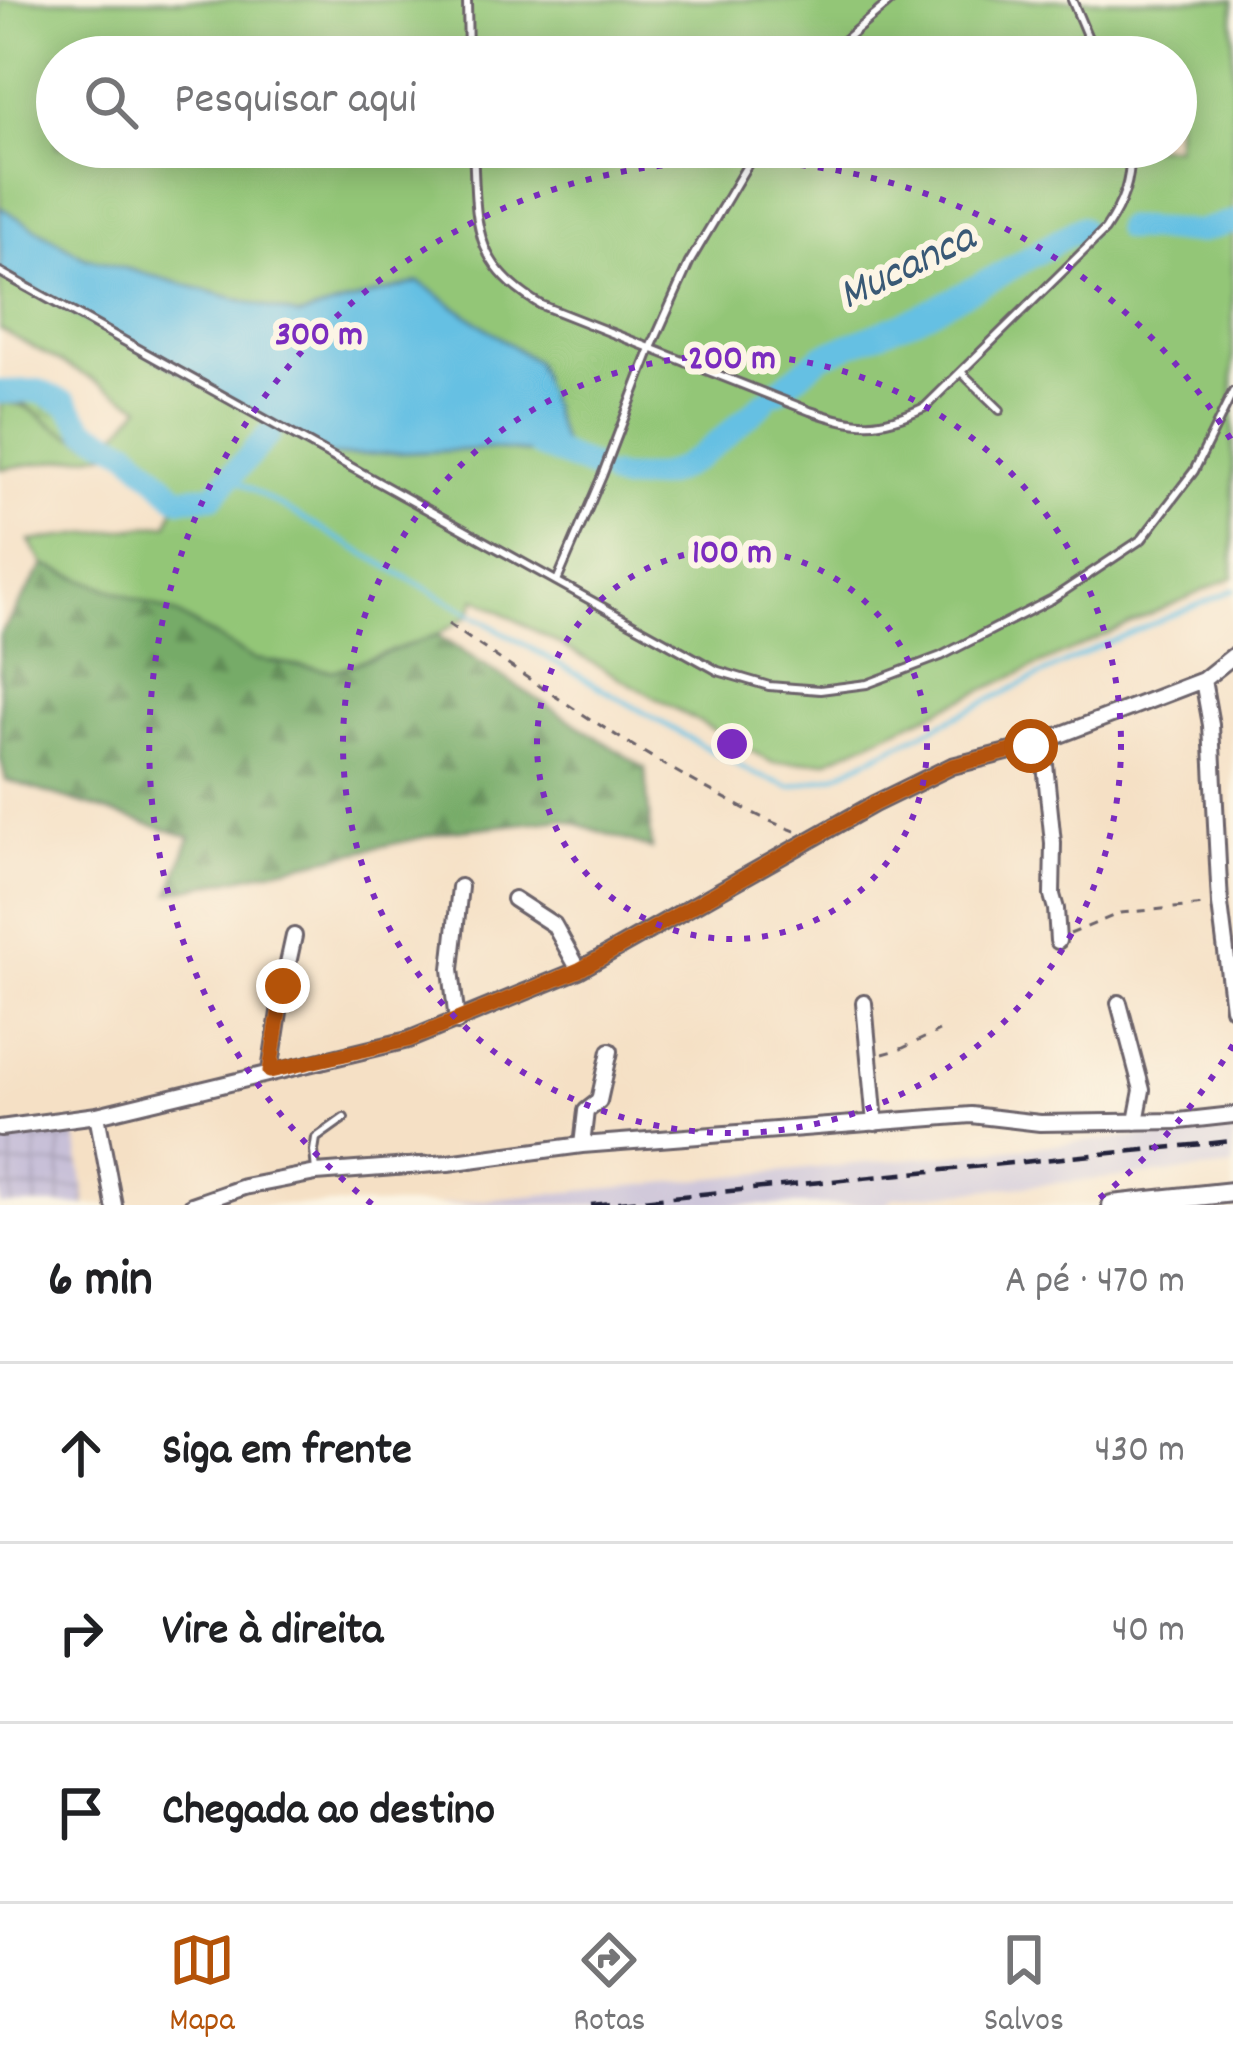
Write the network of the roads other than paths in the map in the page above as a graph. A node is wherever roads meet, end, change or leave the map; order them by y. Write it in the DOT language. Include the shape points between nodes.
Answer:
graph roads {
  1 [pos="467,0"];
  2 [pos="892,0"];
  3 [pos="1072,0"];
  4 [pos="468,36"];
  5 [pos="849,36"];
  6 [pos="1087,36"];
  7 [pos="474,168"];
  8 [pos="746,168"];
  9 [pos="1129,168"];
  10 [pos="0,272"];
  11 [pos="651,348"];
  12 [pos="961,372"];
  13 [pos="1233,392"];
  14 [pos="1000,410"];
  15 [pos="557,581"];
  16 [pos="1233,656"];
  17 [pos="1203,680"];
  18 [pos="1031,746"];
  19 [pos="1233,784"];
  20 [pos="1216,785"];
  21 [pos="460,886"];
  22 [pos="514,899"];
  23 [pos="294,936"];
  24 [pos="1058,941"];
  25 [pos="579,970"];
  26 [pos="1119,1003"];
  27 [pos="864,1004"];
  28 [pos="1233,1008"];
  29 [pos="457,1022"];
  30 [pos="610,1051"];
  31 [pos="270,1071"];
  32 [pos="97,1115"];
  33 [pos="1233,1115"];
  34 [pos="344,1118"];
  35 [pos="1136,1122"];
  36 [pos="875,1123"];
  37 [pos="0,1128"];
  38 [pos="582,1145"];
  39 [pos="316,1173"];
  40 [pos="1233,1192"];
  41 [pos="113,1205"];
  42 [pos="192,1205"];
  43 [pos="1112,1205"];
  1 -- 4 [label="lane"];
  2 -- 5 [label="lane"];
  3 -- 6 [label="lane"];
  7 -- 11 [label="lane" via="482,240 503,279 541,304"];
  8 -- 11 [label="lane"];
  9 -- 12 [label="lane" via="1124,200 1105,230"];
  10 -- 15 [label="lane"];
  11 -- 12 [label="lane" via="810,411 869,424 925,406"];
  11 -- 15 [label="lane"];
  12 -- 14 [label="lane"];
  13 -- 15 [label="lane" via="1194,471 1142,539 1052,599 867,684 770,686 718,670"];
  16 -- 17 [label="street"];
  17 -- 18 [label="street"];
  17 -- 20 [label="street"];
  18 -- 24 [label="street" via="1045,764"];
  18 -- 25 [label="street" via="952,766 874,804"];
  19 -- 20 [label="street"];
  20 -- 28 [label="street"];
  21 -- 29 [label="street" via="451,969"];
  22 -- 25 [label="street" via="554,925"];
  23 -- 31 [label="street"];
  25 -- 29 [label="street"];
  26 -- 35 [label="street" via="1142,1090"];
  27 -- 36 [label="street"];
  29 -- 31 [label="street"];
  30 -- 38 [label="street"];
  31 -- 32 [label="street"];
  32 -- 37 [label="street"];
  32 -- 41 [label="street"];
  33 -- 35 [label="street"];
  34 -- 39 [label="lane" via="316,1138"];
  35 -- 36 [label="street" via="971,1115"];
  36 -- 38 [label="street"];
  38 -- 39 [label="street"];
  39 -- 42 [label="street"];
  40 -- 43 [label="main road"];
}
